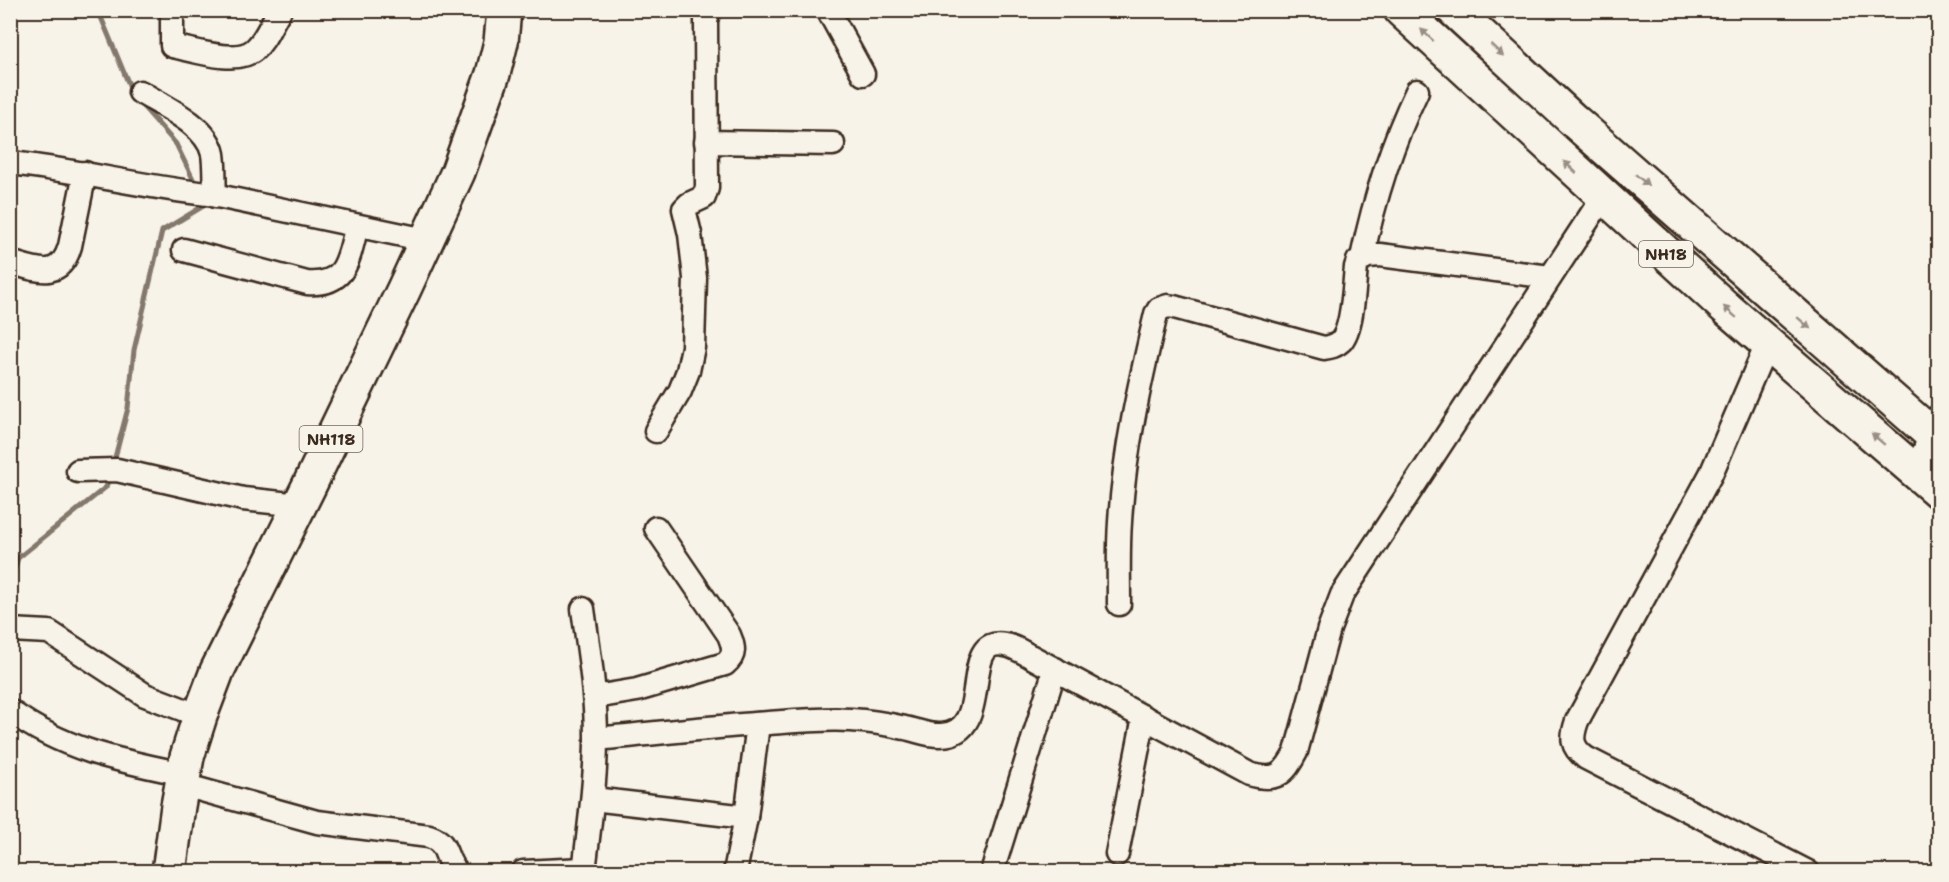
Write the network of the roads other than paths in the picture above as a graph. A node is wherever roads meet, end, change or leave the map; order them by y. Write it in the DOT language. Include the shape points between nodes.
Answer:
graph roads {
  1 [pos="172,10"];
  2 [pos="504,10"];
  3 [pos="519,10"];
  4 [pos="709,10"];
  5 [pos="828,10"];
  6 [pos="1401,10"];
  7 [pos="1454,10"];
  8 [pos="279,11"];
  9 [pos="863,74"];
  10 [pos="1417,91"];
  11 [pos="140,92"];
  12 [pos="706,142"];
  13 [pos="833,144"];
  14 [pos="10,163"];
  15 [pos="85,173"];
  16 [pos="211,195"];
  17 [pos="1603,197"];
  18 [pos="357,226"];
  19 [pos="426,240"];
  20 [pos="183,250"];
  21 [pos="1362,258"];
  22 [pos="10,262"];
  23 [pos="1550,277"];
  24 [pos="1767,344"];
  25 [pos="1936,430"];
  26 [pos="656,431"];
  27 [pos="78,471"];
  28 [pos="1927,481"];
  29 [pos="300,505"];
  30 [pos="656,528"];
  31 [pos="1119,604"];
  32 [pos="583,609"];
  33 [pos="10,630"];
  34 [pos="1055,669"];
  35 [pos="595,697"];
  36 [pos="10,711"];
  37 [pos="200,716"];
  38 [pos="1144,717"];
  39 [pos="758,724"];
  40 [pos="596,739"];
  41 [pos="191,782"];
  42 [pos="592,799"];
  43 [pos="746,818"];
  44 [pos="1117,854"];
  45 [pos="584,870"];
  46 [pos="169,872"];
  47 [pos="185,872"];
  48 [pos="457,872"];
  49 [pos="524,872"];
  50 [pos="735,872"];
  51 [pos="992,872"];
  52 [pos="1808,872"];
  1 -- 8 [label="street" via="172,46 229,57 255,50"];
  2 -- 19 [label="highway, NH118" via="501,42 482,108"];
  3 -- 41 [label="highway, NH118" via="513,61 473,175 231,681"];
  4 -- 12 [label="street"];
  5 -- 9 [label="street"];
  17 -- 6 [label="highway, NH18, one-way"];
  7 -- 25 [label="highway, NH18, one-way" via="1573,120"];
  10 -- 21 [label="street" via="1379,185"];
  11 -- 16 [label="street" via="199,129 208,141 213,154"];
  12 -- 13 [label="street"];
  12 -- 26 [label="street" via="706,194 684,208 695,278 693,347 680,392"];
  14 -- 15 [label="street"];
  15 -- 16 [label="street"];
  15 -- 22 [label="street" via="70,246 60,266 46,270"];
  16 -- 18 [label="street"];
  17 -- 23 [label="street"];
  24 -- 17 [label="highway, NH18, one-way"];
  18 -- 19 [label="street"];
  18 -- 20 [label="street" via="346,266 339,276 320,284 307,284"];
  19 -- 29 [label="highway, NH118"];
  21 -- 23 [label="street" via="1380,255"];
  21 -- 31 [label="street" via="1356,267 1348,325 1340,343 1333,346 1323,348 1174,306 1159,309 1137,394 1126,468 1120,521"];
  23 -- 38 [label="street" via="1342,595 1289,766 1274,777 1256,776"];
  28 -- 24 [label="highway, NH18, one-way"];
  24 -- 52 [label="street" via="1711,474 1577,721 1574,741 1577,751 1586,758"];
  25 -- 28 [label="street"];
  27 -- 29 [label="street" via="117,470 243,499"];
  29 -- 37 [label="highway, NH118" via="222,661"];
  30 -- 35 [label="street" via="729,635 734,652 726,664 637,690"];
  32 -- 35 [label="street"];
  33 -- 37 [label="street" via="49,632 146,695"];
  34 -- 38 [label="street"];
  34 -- 39 [label="street" via="1011,646 990,646 980,660 972,712 959,730 939,736 850,720"];
  34 -- 51 [label="street"];
  35 -- 40 [label="street"];
  36 -- 41 [label="street" via="58,740"];
  37 -- 41 [label="highway, NH118"];
  38 -- 44 [label="street"];
  39 -- 40 [label="street"];
  39 -- 43 [label="street"];
  40 -- 42 [label="street"];
  41 -- 46 [label="highway, NH118"];
  41 -- 47 [label="highway, NH118"];
  41 -- 48 [label="street" via="317,822 438,839"];
  42 -- 43 [label="street"];
  42 -- 45 [label="street"];
  43 -- 50 [label="street"];
  45 -- 49 [label="street"];
}
